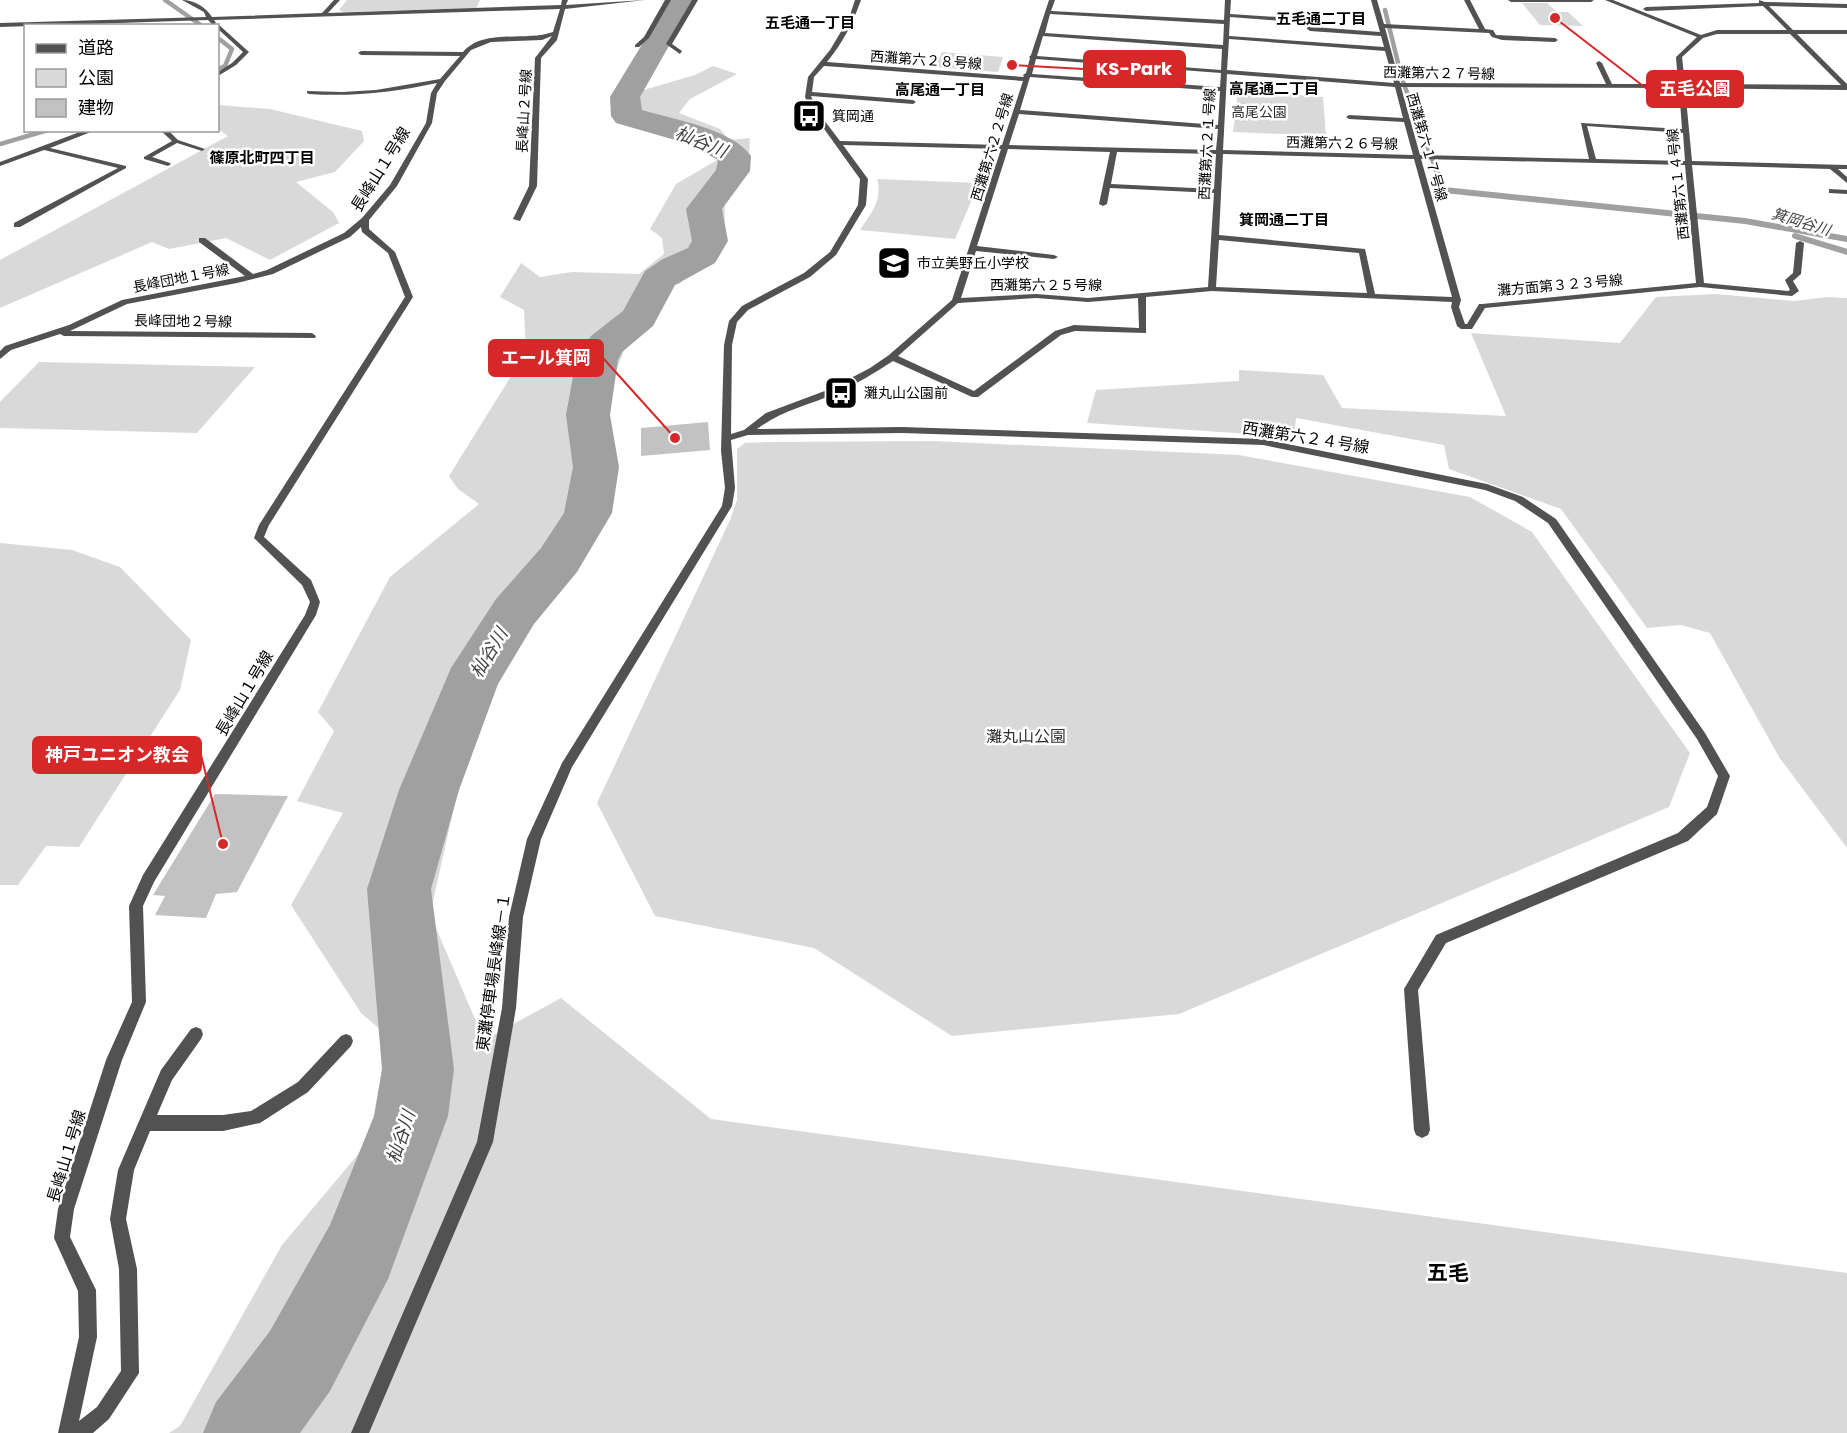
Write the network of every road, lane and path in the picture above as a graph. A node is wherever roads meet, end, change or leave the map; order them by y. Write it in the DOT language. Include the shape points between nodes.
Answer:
graph roads {
  1 [pos="185,0"];
  2 [pos="337,0"];
  3 [pos="566,0"];
  4 [pos="642,0"];
  5 [pos="668,0"];
  6 [pos="695,0"];
  7 [pos="858,0"];
  8 [pos="1052,0"];
  9 [pos="1228,0"];
  10 [pos="1374,0"];
  11 [pos="1467,0"];
  12 [pos="1511,0"];
  13 [pos="1591,0"];
  14 [pos="1608,0"];
  15 [pos="1762,2"];
  16 [pos="1847,6"];
  17 [pos="564,8"];
  18 [pos="1646,9"];
  19 [pos="1048,12"];
  20 [pos="323,15"];
  21 [pos="208,18"];
  22 [pos="1226,19"];
  23 [pos="24,24"];
  24 [pos="36,24"];
  25 [pos="215,24"];
  26 [pos="0,25"];
  27 [pos="219,28"];
  28 [pos="1382,30"];
  29 [pos="1483,30"];
  30 [pos="1791,31"];
  31 [pos="1847,32"];
  32 [pos="556,33"];
  33 [pos="1041,34"];
  34 [pos="1701,37"];
  35 [pos="1225,38"];
  36 [pos="492,39"];
  37 [pos="1555,40"];
  38 [pos="638,46"];
  39 [pos="1225,47"];
  40 [pos="1388,49"];
  41 [pos="680,52"];
  42 [pos="361,53"];
  43 [pos="456,54"];
  44 [pos="465,54"];
  45 [pos="1032,57"];
  46 [pos="1599,63"];
  47 [pos="825,64"];
  48 [pos="1224,71"];
  49 [pos="219,73"];
  50 [pos="446,76"];
  51 [pos="1026,77"];
  52 [pos="1397,86"];
  53 [pos="1610,87"];
  54 [pos="1681,87"];
  55 [pos="1847,87"];
  56 [pos="1223,89"];
  57 [pos="309,92"];
  58 [pos="809,94"];
  59 [pos="913,102"];
  60 [pos="1016,112"];
  61 [pos="1349,117"];
  62 [pos="1407,120"];
  63 [pos="1221,127"];
  64 [pos="1685,131"];
  65 [pos="88,132"];
  66 [pos="165,132"];
  67 [pos="176,141"];
  68 [pos="837,143"];
  69 [pos="46,148"];
  70 [pos="1005,148"];
  71 [pos="202,149"];
  72 [pos="1114,150"];
  73 [pos="1220,153"];
  74 [pos="1417,157"];
  75 [pos="1593,161"];
  76 [pos="0,164"];
  77 [pos="168,164"];
  78 [pos="1688,164"];
  79 [pos="1831,166"];
  80 [pos="1847,167"];
  81 [pos="1847,181"];
  82 [pos="1108,186"];
  83 [pos="1218,191"];
  84 [pos="1832,191"];
  85 [pos="1847,192"];
  86 [pos="1103,204"];
  87 [pos="517,219"];
  88 [pos="364,220"];
  89 [pos="17,225"];
  90 [pos="1215,237"];
  91 [pos="202,240"];
  92 [pos="1800,243"];
  93 [pos="973,248"];
  94 [pos="1054,258"];
  95 [pos="251,277"];
  96 [pos="1700,285"];
  97 [pos="1212,290"];
  98 [pos="1142,295"];
  99 [pos="1371,295"];
  100 [pos="1457,300"];
  101 [pos="956,301"];
  102 [pos="54,333"];
  103 [pos="312,336"];
  104 [pos="4,349"];
  105 [pos="0,356"];
  106 [pos="892,357"];
  107 [pos="747,432"];
  108 [pos="727,438"];
  109 [pos="196,1034"];
  110 [pos="346,1041"];
  111 [pos="147,1123"];
  112 [pos="1422,1130"];
  113 [pos="67,1433"];
  114 [pos="78,1433"];
  115 [pos="360,1433"];
  1 -- 21 [label="street" via="206,11"];
  2 -- 20 [label="street"];
  3 -- 17 [label="street, 長峰山２号線"];
  4 -- 17 [label="street"];
  5 -- 38 [label="street"];
  6 -- 41 [label="street" via="669,44"];
  7 -- 47 [label="street"];
  8 -- 19 [label="street, 西灘第六２２号線"];
  9 -- 22 [label="street, 西灘第六２１号線"];
  10 -- 28 [label="street, 西灘第六１７号線"];
  11 -- 29 [label="street"];
  12 -- 13 [label="street"];
  14 -- 34 [label="street"];
  15 -- 16 [label="street"];
  15 -- 18 [label="street"];
  15 -- 30 [label="street"];
  17 -- 20 [label="street"];
  17 -- 32 [label="street, 長峰山２号線"];
  19 -- 22 [label="street"];
  19 -- 33 [label="street, 西灘第六２２号線"];
  20 -- 21 [label="street"];
  21 -- 24 [label="street"];
  21 -- 25 [label="street"];
  22 -- 28 [label="street" via="1310,21 1310,29"];
  22 -- 35 [label="street, 西灘第六２１号線"];
  23 -- 26 [label="street"];
  27 -- 49 [label="street" via="246,52"];
  28 -- 29 [label="street"];
  28 -- 40 [label="street, 西灘第六１７号線"];
  29 -- 37 [label="street" via="1502,38"];
  30 -- 31 [label="street"];
  30 -- 34 [label="street" via="1717,32"];
  30 -- 55 [label="street"];
  32 -- 36 [label="street, 長峰山１号線" via="542,38"];
  32 -- 87 [label="street, 長峰山２号線" via="538,58 533,186"];
  33 -- 39 [label="street"];
  33 -- 45 [label="street, 西灘第六２２号線"];
  34 -- 54 [label="street, 西灘第六１４号線" via="1679,57"];
  35 -- 39 [label="street, 西灘第六２１号線"];
  35 -- 40 [label="street"];
  36 -- 43 [label="street, 長峰山１号線" via="476,41"];
  36 -- 44 [label="street, 長峰山１号線" via="475,45"];
  39 -- 48 [label="street, 西灘第六２１号線"];
  40 -- 52 [label="street, 西灘第六１７号線"];
  42 -- 43 [label="street"];
  43 -- 44 [label="street"];
  43 -- 50 [label="street, 長峰山１号線"];
  44 -- 50 [label="street, 長峰山１号線"];
  45 -- 48 [label="street, 西灘第六２７号線"];
  45 -- 51 [label="street, 西灘第六２２号線"];
  46 -- 53 [label="street"];
  47 -- 51 [label="street, 西灘第六２８号線"];
  47 -- 58 [label="street" via="812,77"];
  48 -- 52 [label="street, 西灘第六２７号線"];
  48 -- 56 [label="street, 西灘第六２１号線"];
  50 -- 57 [label="street" via="406,88 336,95"];
  50 -- 88 [label="street, 長峰山１号線" via="434,93 429,123 393,186"];
  51 -- 56 [label="street, 西灘第六２８号線"];
  51 -- 60 [label="street, 西灘第六２２号線"];
  52 -- 53 [label="street, 西灘第六２７号線"];
  52 -- 62 [label="street, 西灘第六１７号線"];
  53 -- 54 [label="street, 西灘第六２７号線"];
  54 -- 55 [label="street, 西灘第六２７号線"];
  54 -- 64 [label="street, 西灘第六１４号線"];
  56 -- 63 [label="street, 西灘第六２１号線"];
  58 -- 59 [label="street"];
  58 -- 68 [label="street"];
  60 -- 63 [label="street"];
  60 -- 70 [label="street, 西灘第六２２号線"];
  61 -- 62 [label="street"];
  62 -- 74 [label="street, 西灘第六１７号線"];
  63 -- 73 [label="street, 西灘第六２１号線"];
  64 -- 75 [label="street" via="1583,124"];
  64 -- 78 [label="street, 西灘第六１４号線"];
  65 -- 69 [label="street"];
  66 -- 67 [label="street"];
  67 -- 71 [label="street"];
  67 -- 77 [label="street" via="146,158"];
  68 -- 70 [label="street, 西灘第六２６号線"];
  68 -- 108 [label="street" via="864,179 862,205 832,253 807,275 745,308 733,321 728,345"];
  69 -- 76 [label="street"];
  69 -- 89 [label="street" via="124,167"];
  70 -- 72 [label="street, 西灘第六２６号線"];
  70 -- 93 [label="street, 西灘第六２２号線"];
  72 -- 73 [label="street, 西灘第六２６号線"];
  72 -- 82 [label="street"];
  73 -- 74 [label="street, 西灘第六２６号線"];
  73 -- 83 [label="street, 西灘第六２１号線"];
  74 -- 75 [label="street, 西灘第六２６号線"];
  74 -- 100 [label="street, 西灘第六１７号線"];
  75 -- 78 [label="street, 西灘第六２６号線"];
  78 -- 79 [label="street, 西灘第六２６号線"];
  78 -- 96 [label="street, 西灘第六１４号線"];
  79 -- 80 [label="street, 西灘第六２６号線"];
  79 -- 81 [label="street"];
  82 -- 83 [label="street"];
  82 -- 86 [label="street"];
  83 -- 90 [label="street, 西灘第六２１号線"];
  84 -- 85 [label="street"];
  88 -- 95 [label="street, 長峰団地１号線" via="347,236"];
  88 -- 113 [label="street, 長峰山１号線" via="365,230 392,252 409,297 259,538 307,583 315,602 310,615 148,879 136,906 139,1002 111,1071 66,1209 62,1238 87,1290 88,1337"];
  90 -- 97 [label="street, 西灘第六２１号線"];
  90 -- 99 [label="street" via="1362,251"];
  91 -- 95 [label="street"];
  92 -- 96 [label="street" via="1797,274 1789,280 1795,291 1789,294"];
  93 -- 94 [label="street"];
  93 -- 101 [label="street, 西灘第六２２号線"];
  95 -- 102 [label="street, 長峰団地１号線" via="125,302"];
  96 -- 100 [label="street, 灘方面第３２３号線" via="1482,306 1469,327 1461,326 1455,307"];
  97 -- 98 [label="street, 西灘第六２５号線"];
  97 -- 99 [label="street, 西灘第六２５号線"];
  98 -- 101 [label="street, 西灘第六２５号線" via="1088,300 1036,296"];
  98 -- 106 [label="street" via="1143,331 1074,328 1058,333 975,395"];
  99 -- 100 [label="street, 西灘第六２５号線"];
  101 -- 106 [label="street"];
  102 -- 103 [label="street, 長峰団地２号線"];
  102 -- 104 [label="street, 長峰団地１号線"];
  104 -- 105 [label="street, 長峰団地１号線"];
  106 -- 107 [label="street" via="833,390 769,415"];
  107 -- 108 [label="street, 西灘第六２４号線"];
  107 -- 112 [label="street, 西灘第六２４号線" via="902,430 1263,442 1487,487 1519,500 1552,521 1724,776 1712,810 1683,837 1441,939 1411,989"];
  108 -- 115 [label="street, 東灘停車場長峰線－１" via="727,506 566,766 534,839 516,917 509,1008 485,1142"];
  109 -- 111 [label="street" via="165,1075"];
  110 -- 111 [label="street" via="303,1087 254,1118 223,1123"];
  111 -- 114 [label="street" via="126,1170 118,1219 128,1269 130,1373 103,1413"];
}
